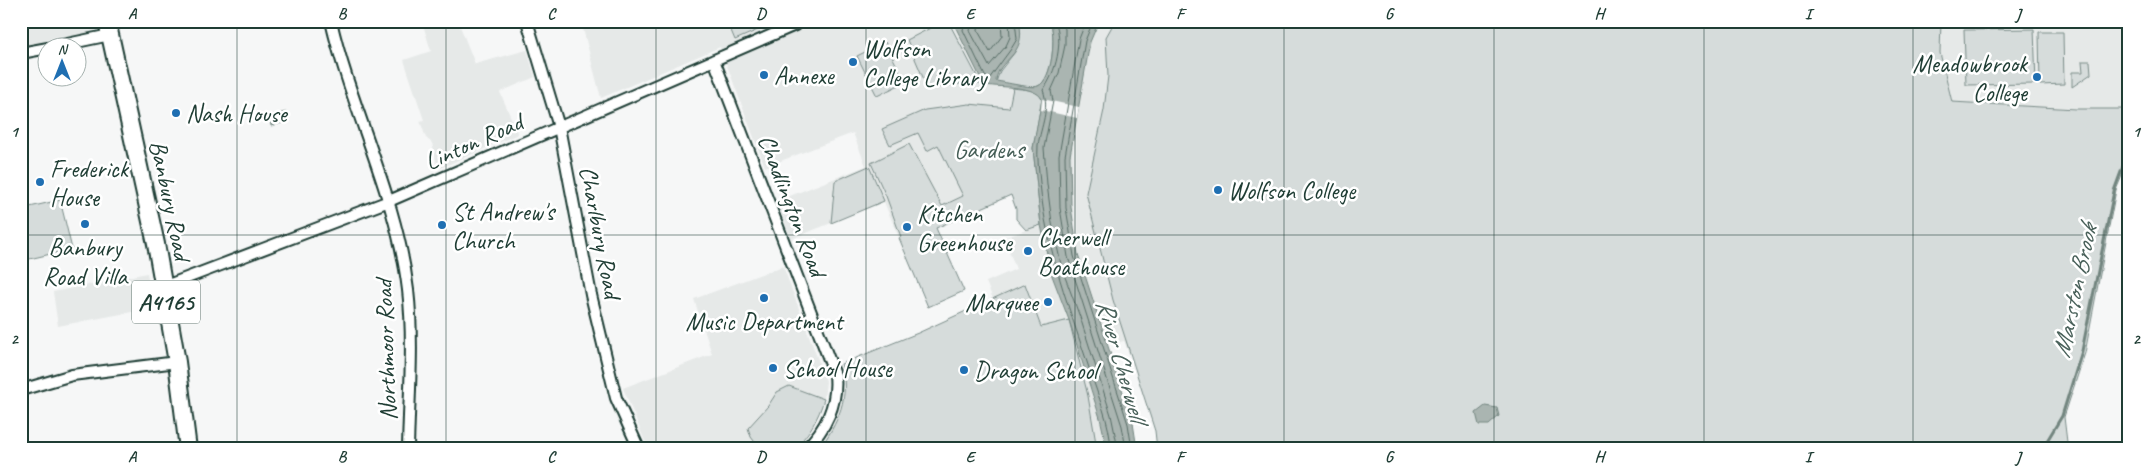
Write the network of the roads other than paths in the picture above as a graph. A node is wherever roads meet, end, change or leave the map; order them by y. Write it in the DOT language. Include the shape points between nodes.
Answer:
graph roads {
  1 [pos="331,21"];
  2 [pos="527,21"];
  3 [pos="795,25"];
  4 [pos="109,28"];
  5 [pos="78,38"];
  6 [pos="38,50"];
  7 [pos="21,53"];
  8 [pos="714,60"];
  9 [pos="559,127"];
  10 [pos="389,201"];
  11 [pos="163,287"];
  12 [pos="177,362"];
  13 [pos="21,390"];
  14 [pos="188,449"];
  15 [pos="408,449"];
  16 [pos="639,449"];
  17 [pos="805,449"];
  1 -- 10 [label="street, Northmoor Road"];
  2 -- 9 [label="street, Charlbury Road"];
  3 -- 8 [label="street, Linton Road"];
  4 -- 5 [label="street"];
  4 -- 11 [label="main road, Banbury Road / A4165"];
  6 -- 7 [label="street"];
  8 -- 9 [label="street, Linton Road"];
  8 -- 17 [label="street, Chadlington Road" via="832,365 836,384 833,404 818,436"];
  9 -- 10 [label="street, Linton Road"];
  9 -- 16 [label="street, Charlbury Road" via="591,295 614,388"];
  10 -- 11 [label="street, Linton Road"];
  10 -- 15 [label="street, Northmoor Road" via="408,290 411,340"];
  11 -- 12 [label="main road, Banbury Road / A4165"];
  12 -- 13 [label="street" via="72,375"];
  12 -- 14 [label="main road, Banbury Road / A4165"];
}
